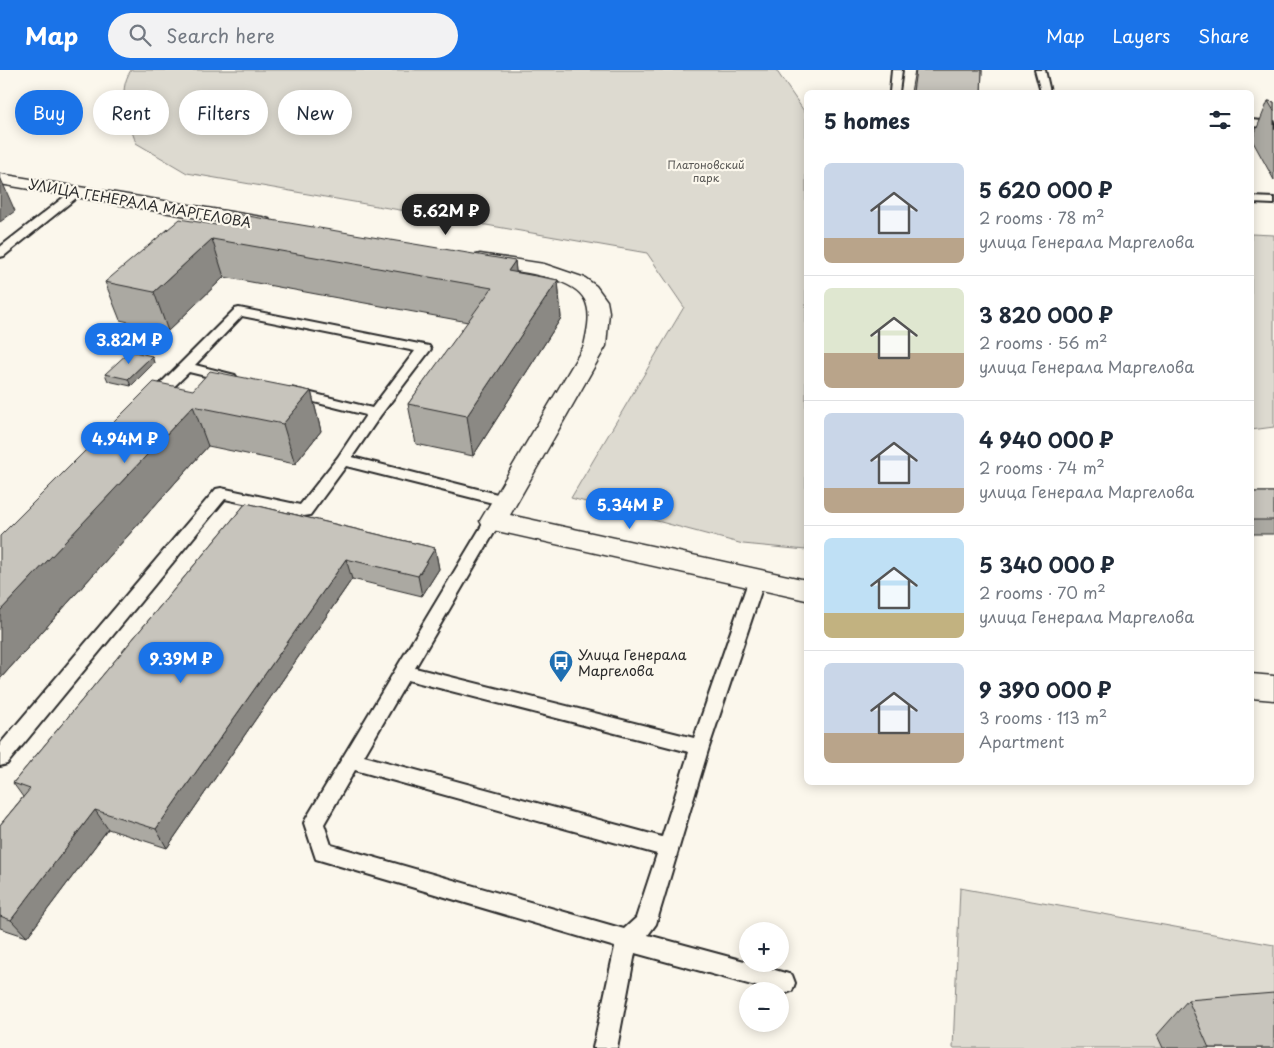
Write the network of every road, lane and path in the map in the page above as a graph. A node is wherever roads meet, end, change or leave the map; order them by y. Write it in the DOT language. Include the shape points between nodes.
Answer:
graph roads {
  1 [pos="897,70"];
  2 [pos="1040,70"];
  3 [pos="895,90"];
  4 [pos="1045,90"];
  5 [pos="1254,123"];
  6 [pos="1274,125"];
  7 [pos="0,179"];
  8 [pos="77,192"];
  9 [pos="1254,200"];
  10 [pos="1274,201"];
  11 [pos="284,227"];
  12 [pos="0,253"];
  13 [pos="460,256"];
  14 [pos="186,367"];
  15 [pos="243,381"];
  16 [pos="281,390"];
  17 [pos="143,409"];
  18 [pos="376,413"];
  19 [pos="343,460"];
  20 [pos="499,511"];
  21 [pos="757,579"];
  22 [pos="804,590"];
  23 [pos="404,672"];
  24 [pos="1254,686"];
  25 [pos="1274,688"];
  26 [pos="700,747"];
  27 [pos="0,758"];
  28 [pos="351,761"];
  29 [pos="669,848"];
  30 [pos="627,940"];
  31 [pos="777,982"];
  32 [pos="605,1048"];
  1 -- 3 [label="lane"];
  2 -- 4 [label="lane"];
  5 -- 6 [label="lane"];
  7 -- 8 [label="street, УЛИЦА ГЕНЕРАЛА МАРГЕЛОВА"];
  8 -- 11 [label="street, УЛИЦА ГЕНЕРАЛА МАРГЕЛОВА"];
  8 -- 12 [label="lane"];
  9 -- 10 [label="lane"];
  13 -- 20 [label="street" via="559,273 581,283 596,299 600,322 595,346"];
  14 -- 15 [label="lane"];
  14 -- 17 [label="lane"];
  14 -- 18 [label="lane" via="239,312 424,349"];
  16 -- 18 [label="lane"];
  18 -- 19 [label="lane"];
  19 -- 20 [label="lane"];
  19 -- 27 [label="lane" via="304,511 221,493"];
  20 -- 21 [label="street"];
  20 -- 23 [label="lane"];
  21 -- 22 [label="street"];
  21 -- 26 [label="lane"];
  23 -- 26 [label="lane"];
  23 -- 28 [label="lane"];
  24 -- 25 [label="street"];
  26 -- 29 [label="lane"];
  28 -- 29 [label="lane"];
  28 -- 30 [label="lane" via="314,823 323,852"];
  29 -- 30 [label="lane" via="645,924"];
  30 -- 31 [label="lane"];
  30 -- 32 [label="lane"];
}
